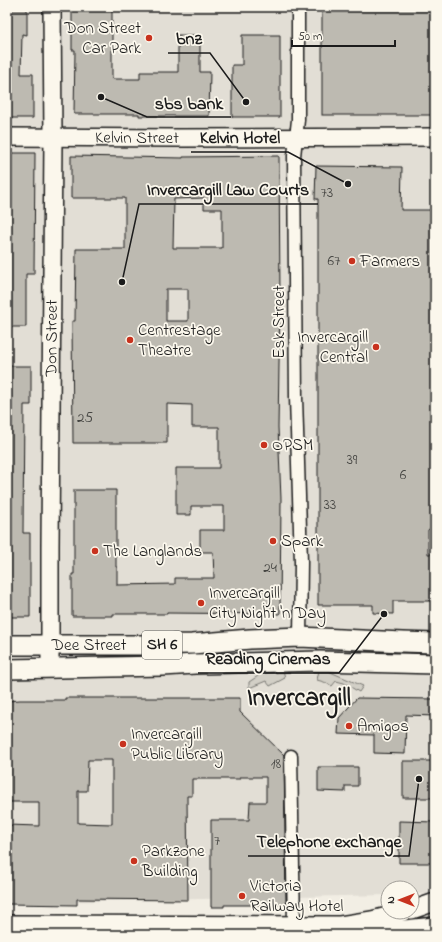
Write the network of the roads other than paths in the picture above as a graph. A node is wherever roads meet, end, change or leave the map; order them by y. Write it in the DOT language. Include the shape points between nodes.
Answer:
graph roads {
  1 [pos="52,7"];
  2 [pos="298,7"];
  3 [pos="7,137"];
  4 [pos="435,137"];
  5 [pos="53,138"];
  6 [pos="296,138"];
  7 [pos="300,637"];
  8 [pos="435,643"];
  9 [pos="7,645"];
  10 [pos="50,645"];
  11 [pos="435,664"];
  12 [pos="50,668"];
  13 [pos="7,669"];
  14 [pos="291,756"];
  15 [pos="435,902"];
  16 [pos="420,907"];
  17 [pos="380,918"];
  18 [pos="7,924"];
  19 [pos="294,925"];
  20 [pos="340,925"];
  21 [pos="435,926"];
  1 -- 5 [label="street, Don Street"];
  2 -- 6 [label="street, Esk Street"];
  3 -- 5 [label="street, Kelvin Street"];
  4 -- 6 [label="street, Kelvin Street"];
  5 -- 6 [label="street, Kelvin Street"];
  5 -- 10 [label="street, Don Street"];
  6 -- 7 [label="street, Esk Street" via="294,156"];
  7 -- 8 [label="main road, Dee Street / SH 6"];
  7 -- 10 [label="main road, Dee Street / SH 6" via="250,638 192,644"];
  9 -- 10 [label="main road, Dee Street / SH 6"];
  10 -- 12 [label="street, Don Street"];
  11 -- 12 [label="main road, Dee Street / SH 6" via="320,661"];
  12 -- 13 [label="main road, Dee Street / SH 6"];
  14 -- 19 [label="street"];
  15 -- 16 [label="street"];
  17 -- 20 [label="street"];
  18 -- 19 [label="street"];
  19 -- 20 [label="street"];
  20 -- 21 [label="street" via="368,930"];
}
